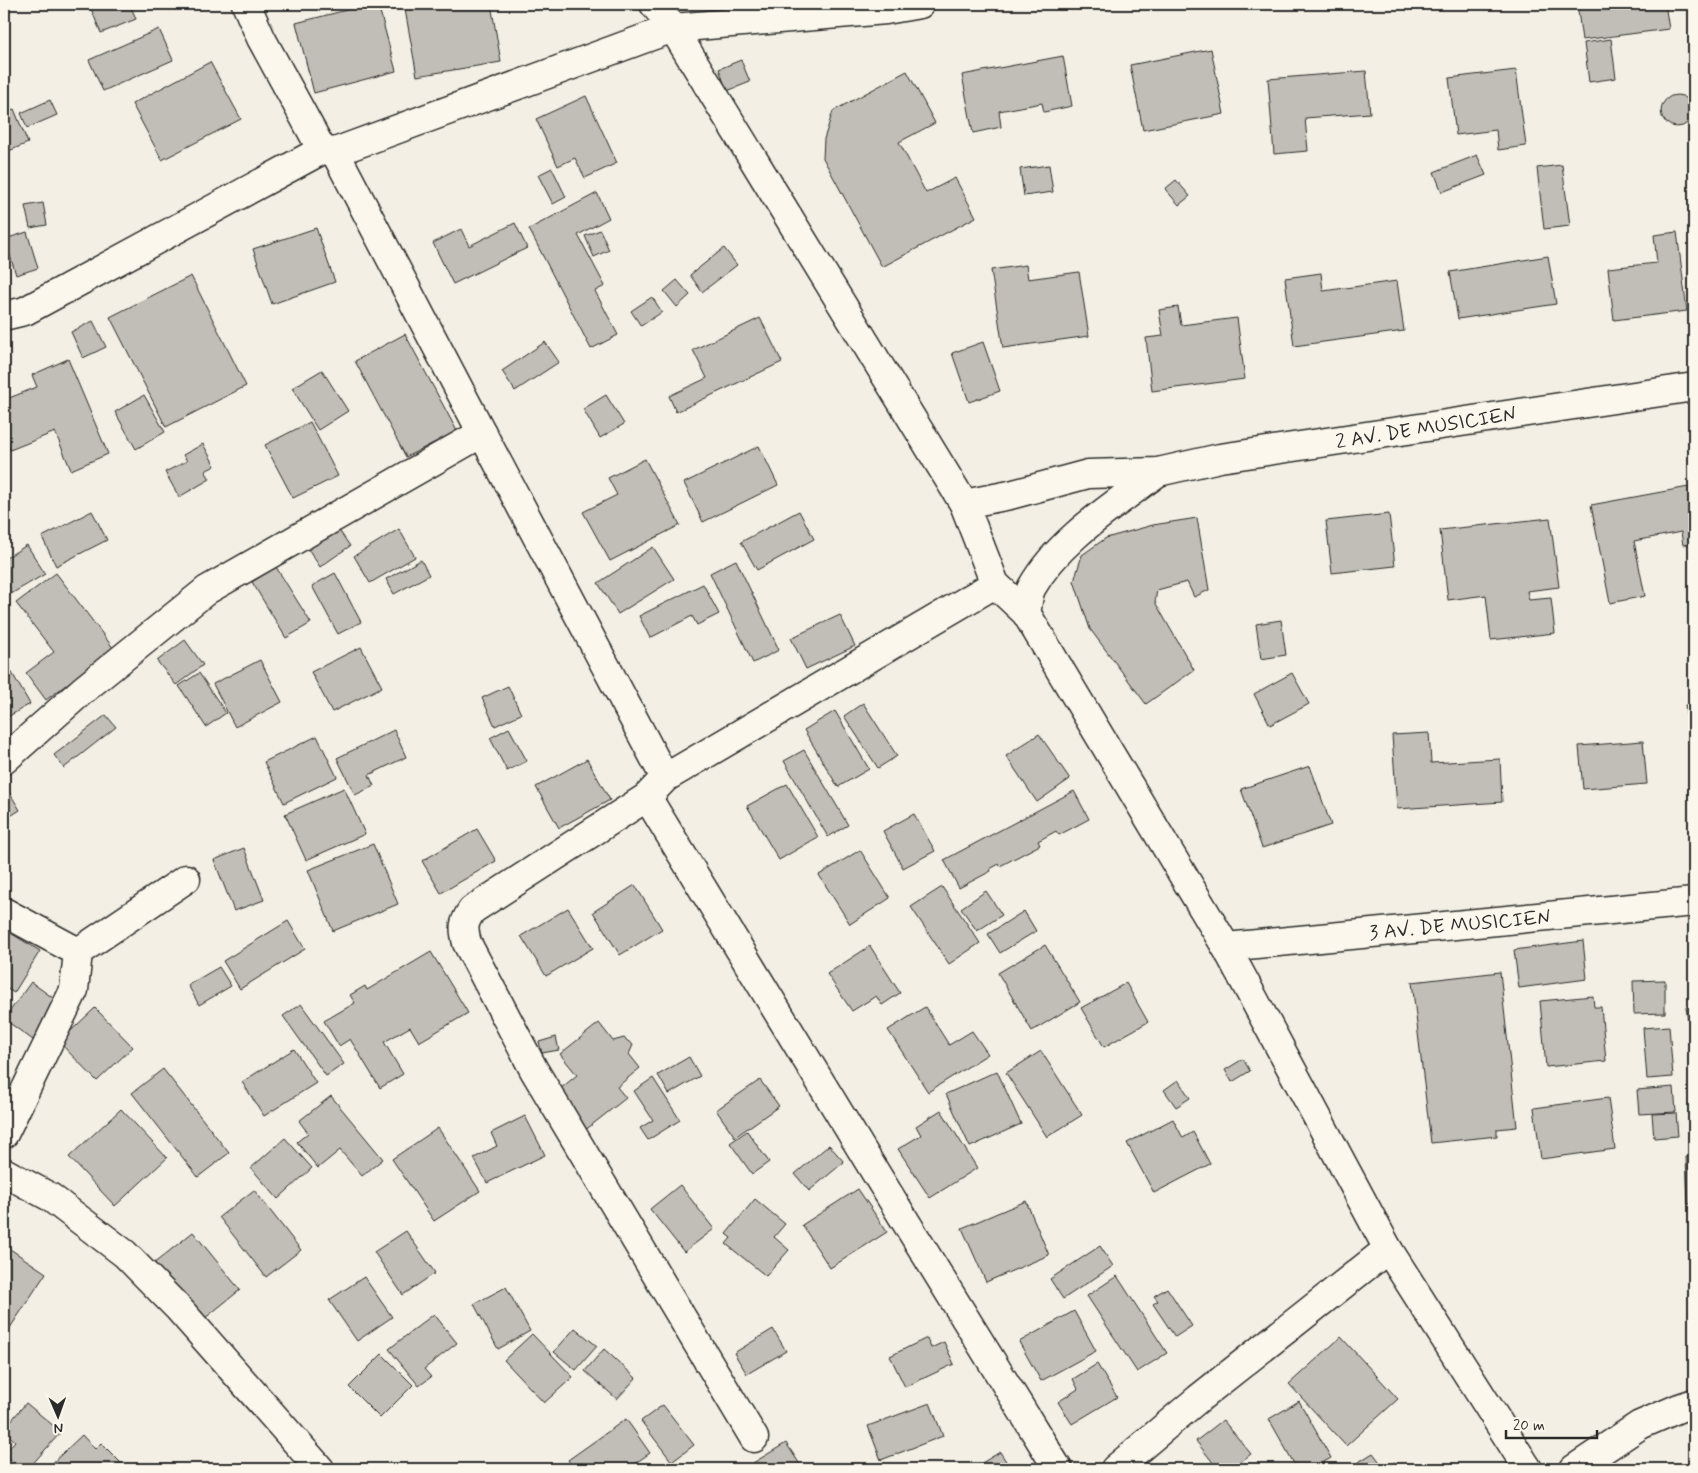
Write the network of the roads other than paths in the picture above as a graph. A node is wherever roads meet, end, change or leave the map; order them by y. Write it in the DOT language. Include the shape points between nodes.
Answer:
graph roads {
  1 [pos="246,4"];
  2 [pos="654,4"];
  3 [pos="920,4"];
  4 [pos="673,28"];
  5 [pos="329,151"];
  6 [pos="4,316"];
  7 [pos="1694,387"];
  8 [pos="482,434"];
  9 [pos="1158,472"];
  10 [pos="964,504"];
  11 [pos="995,584"];
  12 [pos="1026,613"];
  13 [pos="4,760"];
  14 [pos="656,788"];
  15 [pos="186,879"];
  16 [pos="1694,902"];
  17 [pos="4,912"];
  18 [pos="1226,946"];
  19 [pos="78,952"];
  20 [pos="4,1134"];
  21 [pos="4,1172"];
  22 [pos="1388,1249"];
  23 [pos="1694,1403"];
  24 [pos="754,1438"];
  25 [pos="320,1469"];
  26 [pos="1058,1469"];
  27 [pos="1115,1469"];
  28 [pos="1528,1469"];
  29 [pos="1574,1469"];
  1 -- 5 [label="street" via="261,38"];
  2 -- 4 [label="street"];
  3 -- 4 [label="street" via="886,10"];
  4 -- 5 [label="street"];
  4 -- 10 [label="street"];
  5 -- 6 [label="street" via="25,311"];
  5 -- 8 [label="street"];
  7 -- 9 [label="street, 2 AV. DE MUSICIEN" via="1220,458"];
  8 -- 13 [label="street" via="207,590 83,690"];
  8 -- 14 [label="street"];
  9 -- 10 [label="street" via="1088,474"];
  9 -- 12 [label="street" via="1073,538 1051,561 1031,589"];
  10 -- 11 [label="street"];
  11 -- 12 [label="street"];
  11 -- 14 [label="street"];
  12 -- 18 [label="street"];
  14 -- 24 [label="street" via="472,910 465,920 464,932 534,1070"];
  14 -- 26 [label="street" via="880,1180"];
  15 -- 19 [label="street"];
  16 -- 18 [label="street, 3 AV. DE MUSICIEN"];
  17 -- 19 [label="street"];
  18 -- 22 [label="street"];
  19 -- 20 [label="street" via="74,990"];
  21 -- 25 [label="street" via="50,1197 125,1254 180,1309"];
  22 -- 27 [label="street"];
  22 -- 28 [label="street"];
  23 -- 29 [label="street" via="1640,1425"];
}
